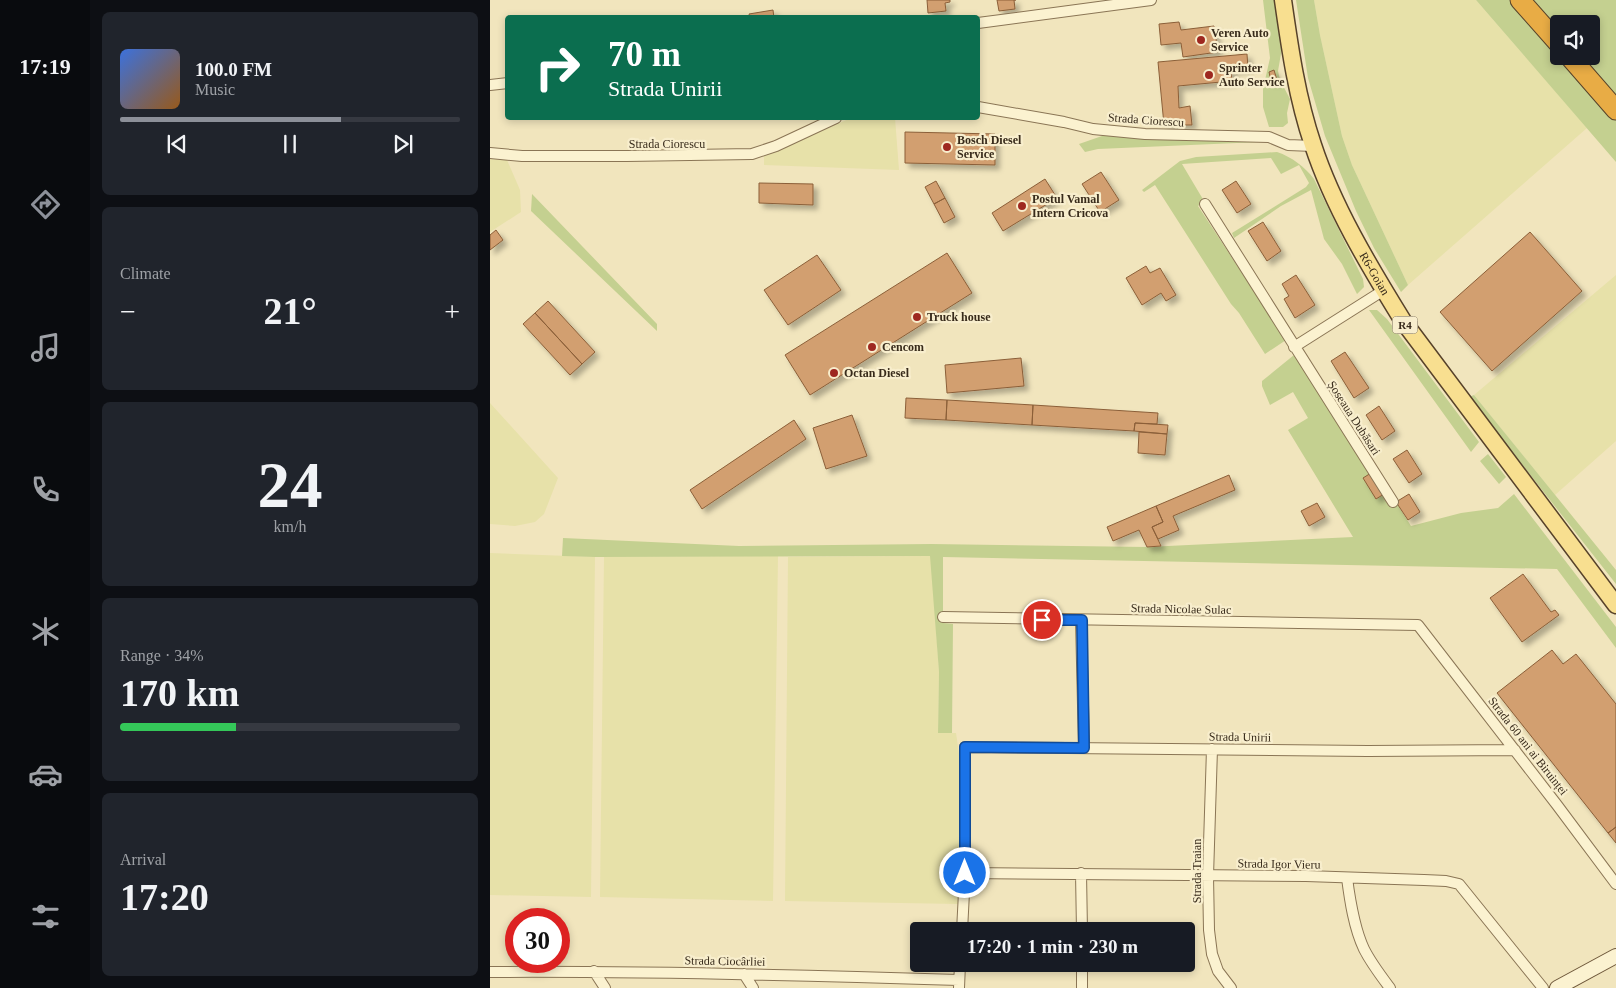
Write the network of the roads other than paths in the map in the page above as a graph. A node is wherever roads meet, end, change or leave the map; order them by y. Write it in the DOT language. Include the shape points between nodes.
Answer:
graph roads {
  1 [pos="1151,0"];
  2 [pos="1283,0"];
  3 [pos="1520,0"];
  4 [pos="980,23"];
  5 [pos="1550,34"];
  6 [pos="1577,65"];
  7 [pos="505,83"];
  8 [pos="490,85"];
  9 [pos="980,107"];
  10 [pos="1616,110"];
  11 [pos="832,120"];
  12 [pos="1313,146"];
  13 [pos="490,153"];
  14 [pos="1205,204"];
  15 [pos="1384,290"];
  16 [pos="1294,347"];
  17 [pos="1393,502"];
  18 [pos="1616,605"];
  19 [pos="943,617"];
  20 [pos="1082,620"];
  21 [pos="1418,625"];
  22 [pos="1084,748"];
  23 [pos="1212,749"];
  24 [pos="1515,750"];
  25 [pos="965,873"];
  26 [pos="1081,873"];
  27 [pos="1208,876"];
  28 [pos="1348,878"];
  29 [pos="1616,884"];
  30 [pos="962,922"];
  31 [pos="1082,922"];
  32 [pos="1616,956"];
  33 [pos="594,971"];
  34 [pos="490,972"];
  35 [pos="1082,972"];
  36 [pos="744,974"];
  37 [pos="959,984"];
  38 [pos="604,988"];
  39 [pos="754,988"];
  40 [pos="1082,988"];
  41 [pos="1230,988"];
  42 [pos="1390,988"];
  43 [pos="1543,988"];
  44 [pos="1557,988"];
  1 -- 4 [label="street"];
  2 -- 12 [label="main road, R6-Goian / R4" via="1301,104"];
  3 -- 5 [label="highway"];
  6 -- 10 [label="highway"];
  7 -- 8 [label="street"];
  9 -- 12 [label="street, Strada Ciorescu" via="1093,129 1145,134 1269,137 1288,145"];
  11 -- 13 [label="street, Strada Ciorescu" via="752,154 522,156"];
  12 -- 15 [label="main road, R6-Goian / R4" via="1347,224"];
  14 -- 16 [label="street, Șoseaua Dubăsari"];
  15 -- 16 [label="street"];
  15 -- 18 [label="main road, R6-Goian / R4" via="1403,321"];
  16 -- 17 [label="street, Șoseaua Dubăsari"];
  19 -- 20 [label="street, Strada Nicolae Sulac"];
  20 -- 21 [label="street, Strada Nicolae Sulac"];
  20 -- 22 [label="street"];
  21 -- 24 [label="street, Strada 60 ani ai Biruinței"];
  22 -- 23 [label="street, Strada Unirii"];
  22 -- 25 [label="street, Strada Unirii" via="965,747"];
  23 -- 24 [label="street, Strada Unirii"];
  23 -- 27 [label="street, Strada Traian"];
  24 -- 29 [label="street, Strada 60 ani ai Biruinței"];
  25 -- 26 [label="street, Strada Igor Vieru"];
  25 -- 30 [label="street"];
  26 -- 27 [label="street, Strada Igor Vieru"];
  26 -- 31 [label="street"];
  27 -- 28 [label="street, Strada Igor Vieru"];
  27 -- 41 [label="street, Strada Traian" via="1212,954 1218,971"];
  28 -- 42 [label="street" via="1360,940"];
  28 -- 43 [label="street, Strada Igor Vieru" via="1459,884"];
  32 -- 44 [label="street"];
  33 -- 34 [label="street, Strada Ciocârliei"];
  33 -- 36 [label="street, Strada Ciocârliei"];
  33 -- 38 [label="street"];
  35 -- 40 [label="street"];
  36 -- 37 [label="street, Strada Ciocârliei"];
  36 -- 39 [label="street"];
}
